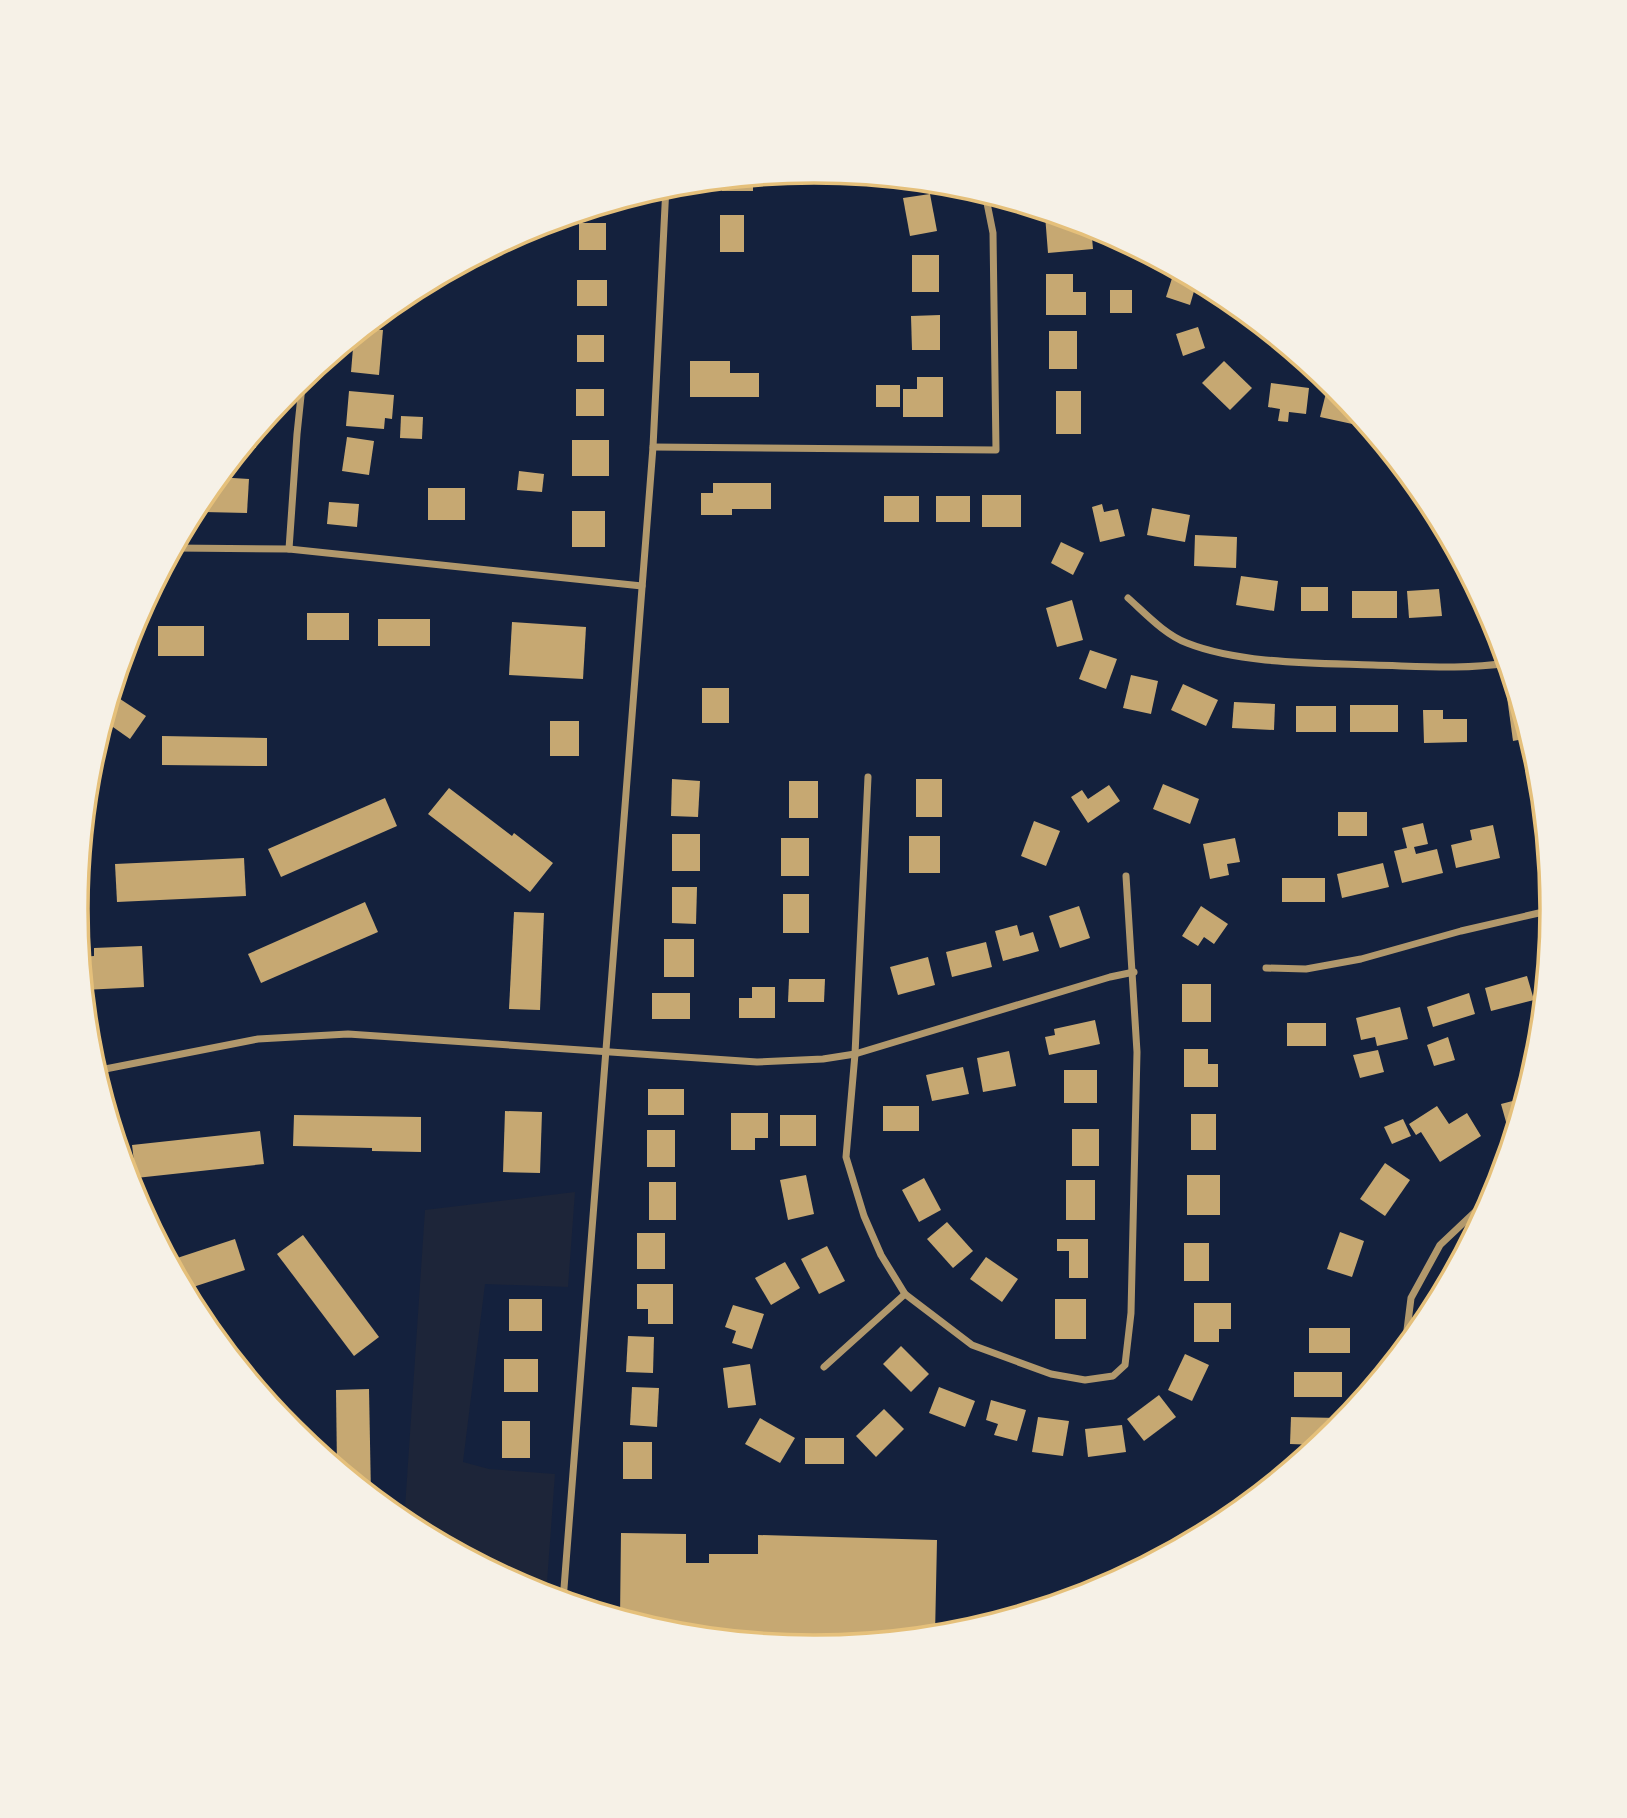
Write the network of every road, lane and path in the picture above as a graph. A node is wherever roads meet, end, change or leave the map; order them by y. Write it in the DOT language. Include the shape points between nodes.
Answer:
graph roads {
  1 [pos="665,199"];
  2 [pos="987,205"];
  3 [pos="302,395"];
  4 [pos="653,447"];
  5 [pos="184,548"];
  6 [pos="289,550"];
  7 [pos="642,586"];
  8 [pos="1128,598"];
  9 [pos="1497,664"];
  10 [pos="868,777"];
  11 [pos="1126,876"];
  12 [pos="1540,913"];
  13 [pos="1266,968"];
  14 [pos="1134,972"];
  15 [pos="607,1051"];
  16 [pos="855,1054"];
  17 [pos="105,1069"];
  18 [pos="1472,1215"];
  19 [pos="905,1294"];
  20 [pos="1408,1325"];
  21 [pos="824,1367"];
  22 [pos="564,1590"];
  1 -- 4 [label="street"];
  2 -- 4 [label="street" via="993,233 996,450"];
  3 -- 6 [label="street"];
  4 -- 7 [label="street"];
  5 -- 6 [label="street"];
  6 -- 7 [label="street"];
  7 -- 15 [label="street"];
  8 -- 9 [label="street" via="1186,643 1239,656 1313,663"];
  10 -- 16 [label="street"];
  11 -- 14 [label="street"];
  12 -- 13 [label="street" via="1361,959 1306,969"];
  14 -- 16 [label="street"];
  14 -- 19 [label="street" via="1137,1052 1131,1313 1125,1365 1113,1376 1085,1380 1051,1374 972,1345"];
  15 -- 16 [label="street" via="757,1062"];
  15 -- 17 [label="street" via="348,1034 258,1040"];
  15 -- 22 [label="street"];
  16 -- 19 [label="street" via="846,1157 863,1216"];
  18 -- 20 [label="street" via="1440,1245 1411,1298"];
  19 -- 21 [label="street"];
}
